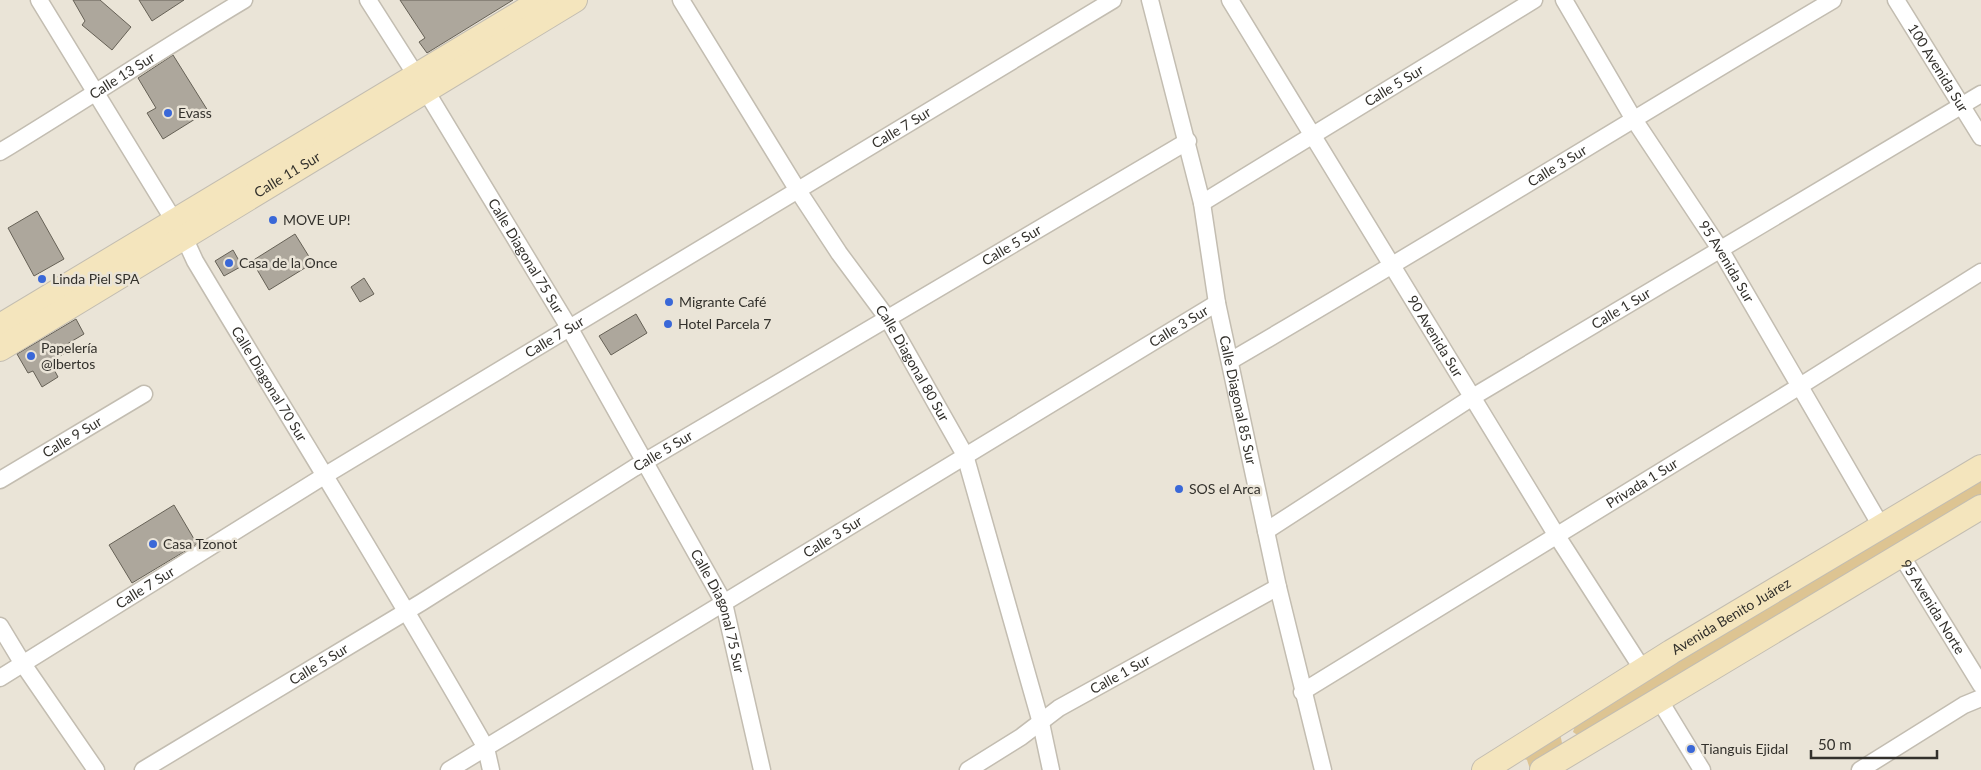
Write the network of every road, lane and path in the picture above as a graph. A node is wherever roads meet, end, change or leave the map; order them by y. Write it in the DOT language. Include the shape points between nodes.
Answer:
graph roads {
  1 [pos="39,0"];
  2 [pos="244,0"];
  3 [pos="368,0"];
  4 [pos="542,0"];
  5 [pos="575,0"];
  6 [pos="681,0"];
  7 [pos="1112,0"];
  8 [pos="1150,0"];
  9 [pos="1230,0"];
  10 [pos="1534,0"];
  11 [pos="1564,0"];
  12 [pos="1833,0"];
  13 [pos="1896,0"];
  14 [pos="420,83"];
  15 [pos="1981,94"];
  16 [pos="95,95"];
  17 [pos="1961,106"];
  18 [pos="1633,118"];
  19 [pos="1314,135"];
  20 [pos="1981,136"];
  21 [pos="1188,141"];
  22 [pos="0,152"];
  23 [pos="797,189"];
  24 [pos="1202,203"];
  25 [pos="179,229"];
  26 [pos="1720,250"];
  27 [pos="1392,266"];
  28 [pos="1981,272"];
  29 [pos="1217,303"];
  30 [pos="888,319"];
  31 [pos="0,326"];
  32 [pos="570,329"];
  33 [pos="0,349"];
  34 [pos="1230,361"];
  35 [pos="1800,386"];
  36 [pos="144,394"];
  37 [pos="1471,398"];
  38 [pos="966,455"];
  39 [pos="647,462"];
  40 [pos="1981,467"];
  41 [pos="324,476"];
  42 [pos="0,480"];
  43 [pos="1981,507"];
  44 [pos="1881,526"];
  45 [pos="1266,531"];
  46 [pos="1557,536"];
  47 [pos="1901,555"];
  48 [pos="1278,587"];
  49 [pos="724,602"];
  50 [pos="408,610"];
  51 [pos="0,626"];
  52 [pos="23,664"];
  53 [pos="1643,670"];
  54 [pos="0,678"];
  55 [pos="1981,685"];
  56 [pos="1302,692"];
  57 [pos="1981,698"];
  58 [pos="1660,701"];
  59 [pos="1572,715"];
  60 [pos="1041,723"];
  61 [pos="1586,742"];
  62 [pos="486,748"];
  63 [pos="1513,764"];
  64 [pos="96,770"];
  65 [pos="143,770"];
  66 [pos="449,770"];
  67 [pos="491,770"];
  68 [pos="762,770"];
  69 [pos="968,770"];
  70 [pos="1051,770"];
  71 [pos="1323,770"];
  72 [pos="1484,770"];
  73 [pos="1542,770"];
  74 [pos="1702,770"];
  75 [pos="1860,770"];
  1 -- 16 [label="street, Calle Diagonal 70 Sur"];
  2 -- 16 [label="street, Calle 13 Sur" via="164,48"];
  3 -- 14 [label="street, Calle Diagonal 75 Sur"];
  4 -- 14 [label="main road, Calle 11 Sur"];
  5 -- 14 [label="main road, Calle 11 Sur"];
  6 -- 23 [label="street, Calle Diagonal 80 Sur"];
  7 -- 23 [label="street, Calle 7 Sur"];
  8 -- 21 [label="street, Calle Diagonal 85 Sur"];
  9 -- 19 [label="street, 90 Avenida Sur"];
  10 -- 19 [label="street, Calle 5 Sur"];
  11 -- 18 [label="street, 95 Avenida Sur"];
  12 -- 18 [label="street, Calle 3 Sur"];
  13 -- 17 [label="street, 100 Avenida Sur"];
  14 -- 25 [label="main road, Calle 11 Sur"];
  14 -- 32 [label="street, Calle Diagonal 75 Sur"];
  15 -- 17 [label="street, Calle 1 Sur"];
  16 -- 22 [label="street, Calle 13 Sur"];
  16 -- 25 [label="street, Calle Diagonal 70 Sur"];
  17 -- 20 [label="street, 100 Avenida Sur"];
  17 -- 26 [label="street, Calle 1 Sur"];
  18 -- 26 [label="street, 95 Avenida Sur"];
  18 -- 27 [label="street, Calle 3 Sur"];
  19 -- 24 [label="street, Calle 5 Sur"];
  19 -- 27 [label="street, 90 Avenida Sur"];
  21 -- 24 [label="street, Calle Diagonal 85 Sur"];
  21 -- 30 [label="street, Calle 5 Sur"];
  23 -- 30 [label="street, Calle Diagonal 80 Sur"];
  23 -- 32 [label="street, Calle 7 Sur"];
  24 -- 29 [label="street, Calle Diagonal 85 Sur"];
  25 -- 31 [label="main road, Calle 11 Sur"];
  25 -- 33 [label="main road, Calle 11 Sur"];
  25 -- 41 [label="street, Calle Diagonal 70 Sur"];
  26 -- 35 [label="street, 95 Avenida Sur"];
  26 -- 37 [label="street, Calle 1 Sur"];
  27 -- 34 [label="street, Calle 3 Sur"];
  27 -- 37 [label="street, 90 Avenida Sur"];
  28 -- 35 [label="street, Privada 1 Sur"];
  29 -- 34 [label="street, Calle Diagonal 85 Sur"];
  29 -- 38 [label="street, Calle 3 Sur"];
  30 -- 38 [label="street, Calle Diagonal 80 Sur"];
  30 -- 39 [label="street, Calle 5 Sur"];
  32 -- 39 [label="street, Calle Diagonal 75 Sur"];
  32 -- 41 [label="street, Calle 7 Sur"];
  34 -- 45 [label="street, Calle Diagonal 85 Sur"];
  35 -- 44 [label="street, 95 Avenida Sur"];
  35 -- 46 [label="street, Privada 1 Sur"];
  36 -- 42 [label="street, Calle 9 Sur"];
  37 -- 45 [label="street, Calle 1 Sur"];
  37 -- 46 [label="street, 90 Avenida Sur"];
  38 -- 49 [label="street, Calle 3 Sur"];
  38 -- 60 [label="street, Calle Diagonal 80 Sur"];
  39 -- 49 [label="street, Calle Diagonal 75 Sur"];
  39 -- 50 [label="street, Calle 5 Sur"];
  40 -- 44 [label="main road, Avenida Benito Juárez"];
  41 -- 50 [label="street, Calle Diagonal 70 Sur"];
  41 -- 52 [label="street, Calle 7 Sur"];
  43 -- 47 [label="main road"];
  44 -- 53 [label="main road, Avenida Benito Juárez"];
  45 -- 48 [label="street, Calle Diagonal 85 Sur"];
  46 -- 53 [label="street, 90 Avenida Sur"];
  46 -- 56 [label="street, Privada 1 Sur"];
  47 -- 55 [label="street, 95 Avenida Norte"];
  47 -- 58 [label="main road"];
  48 -- 56 [label="street, Calle Diagonal 85 Sur"];
  48 -- 60 [label="street, Calle 1 Sur" via="1059,708"];
  49 -- 62 [label="street, Calle 3 Sur"];
  49 -- 68 [label="street, Calle Diagonal 75 Sur"];
  50 -- 62 [label="street, Calle Diagonal 70 Sur"];
  50 -- 65 [label="street, Calle 5 Sur"];
  51 -- 52 [label="street"];
  52 -- 54 [label="street, Calle 7 Sur"];
  52 -- 64 [label="street"];
  53 -- 59 [label="main road, Avenida Benito Juárez"];
  56 -- 71 [label="street, Calle Diagonal 85 Sur"];
  57 -- 75 [label="street" via="1964,705"];
  58 -- 61 [label="main road"];
  58 -- 74 [label="street"];
  59 -- 61 [label="main road" via="1566,733 1569,738"];
  59 -- 63 [label="main road, Avenida Benito Juárez"];
  60 -- 69 [label="street, Calle 1 Sur"];
  60 -- 70 [label="street, Calle Diagonal 80 Sur"];
  61 -- 73 [label="main road"];
  62 -- 66 [label="street, Calle 3 Sur"];
  62 -- 67 [label="street, Calle Diagonal 70 Sur"];
  63 -- 72 [label="main road, Avenida Benito Juárez"];
}
